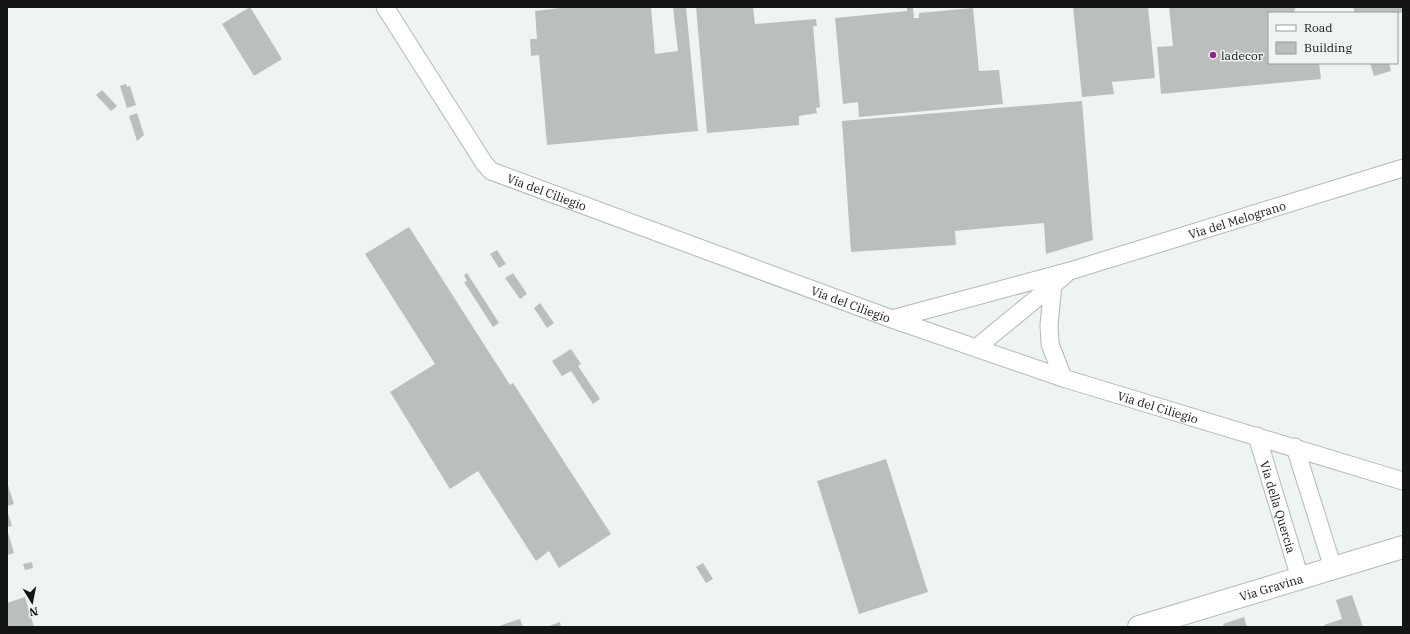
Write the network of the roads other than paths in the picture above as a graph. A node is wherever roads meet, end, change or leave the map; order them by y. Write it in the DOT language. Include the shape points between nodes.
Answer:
graph roads {
  1 [pos="385,7"];
  2 [pos="1403,168"];
  3 [pos="1070,271"];
  4 [pos="1053,284"];
  5 [pos="892,319"];
  6 [pos="976,348"];
  7 [pos="1063,378"];
  8 [pos="1257,436"];
  9 [pos="1295,447"];
  10 [pos="1403,481"];
  11 [pos="1403,547"];
  12 [pos="1333,568"];
  13 [pos="1300,578"];
  14 [pos="1139,627"];
  1 -- 5 [label="street, Via del Ciliegio" via="491,171"];
  2 -- 3 [label="street, Via del Melograno"];
  3 -- 4 [label="street"];
  3 -- 5 [label="street, Via del Melograno"];
  4 -- 6 [label="street"];
  4 -- 7 [label="street" via="1050,344"];
  5 -- 6 [label="street, Via del Ciliegio"];
  6 -- 7 [label="street, Via del Ciliegio"];
  7 -- 8 [label="street, Via del Ciliegio"];
  8 -- 9 [label="street, Via del Ciliegio"];
  8 -- 13 [label="street, Via della Quercia"];
  9 -- 10 [label="street, Via del Ciliegio"];
  9 -- 12 [label="street"];
  11 -- 12 [label="main road, Via Gravina"];
  12 -- 13 [label="main road, Via Gravina"];
  13 -- 14 [label="main road, Via Gravina"];
}
